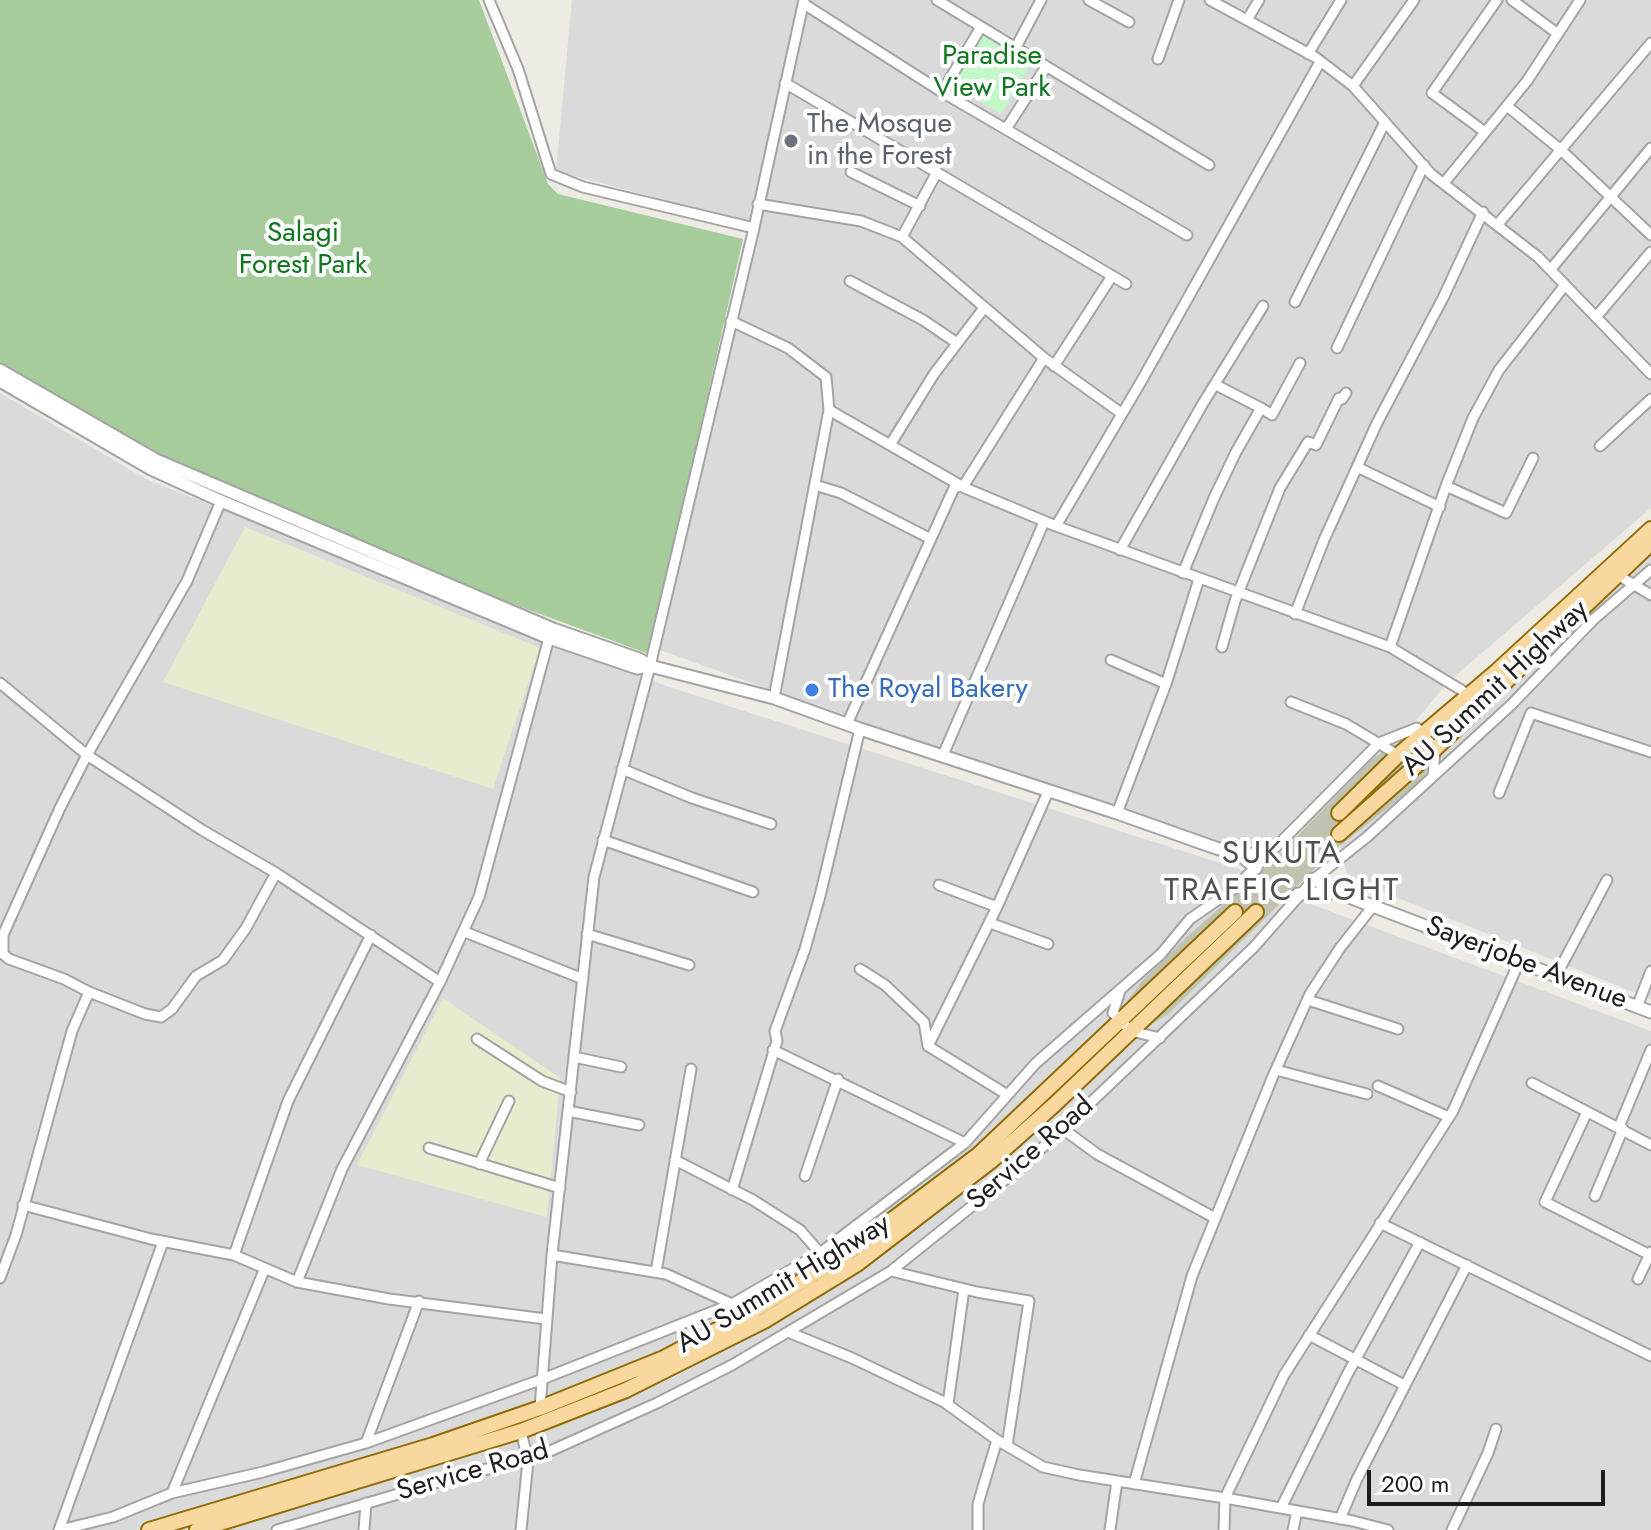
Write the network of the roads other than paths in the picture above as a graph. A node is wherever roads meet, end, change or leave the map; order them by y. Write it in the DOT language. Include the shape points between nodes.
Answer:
graph roads {
  1 [pos="489,0"];
  2 [pos="937,0"];
  3 [pos="1041,0"];
  4 [pos="1089,0"];
  5 [pos="1179,0"];
  6 [pos="1210,0"];
  7 [pos="1259,0"];
  8 [pos="1341,0"];
  9 [pos="1414,0"];
  10 [pos="1497,0"];
  11 [pos="1512,0"];
  12 [pos="1580,0"];
  13 [pos="804,2"];
  14 [pos="1247,20"];
  15 [pos="1129,22"];
  16 [pos="981,27"];
  17 [pos="1558,34"];
  18 [pos="1651,43"];
  19 [pos="1015,49"];
  20 [pos="1308,54"];
  21 [pos="1158,59"];
  22 [pos="1320,62"];
  23 [pos="1046,67"];
  24 [pos="785,83"];
  25 [pos="1353,86"];
  26 [pos="942,92"];
  27 [pos="1507,106"];
  28 [pos="1385,122"];
  29 [pos="1006,129"];
  30 [pos="1485,132"];
  31 [pos="1651,148"];
  32 [pos="1561,150"];
  33 [pos="1209,165"];
  34 [pos="1424,165"];
  35 [pos="851,172"];
  36 [pos="937,172"];
  37 [pos="1444,183"];
  38 [pos="1610,197"];
  39 [pos="758,204"];
  40 [pos="920,206"];
  41 [pos="1483,212"];
  42 [pos="1498,224"];
  43 [pos="754,228"];
  44 [pos="1187,235"];
  45 [pos="1651,235"];
  46 [pos="902,237"];
  47 [pos="1651,252"];
  48 [pos="1551,269"];
  49 [pos="1112,276"];
  50 [pos="850,281"];
  51 [pos="1126,284"];
  52 [pos="1565,285"];
  53 [pos="1295,302"];
  54 [pos="1263,306"];
  55 [pos="984,308"];
  56 [pos="1596,317"];
  57 [pos="731,321"];
  58 [pos="957,343"];
  59 [pos="1337,348"];
  60 [pos="1044,358"];
  61 [pos="1300,363"];
  62 [pos="1054,366"];
  63 [pos="1649,367"];
  64 [pos="0,370"];
  65 [pos="0,381"];
  66 [pos="1216,385"];
  67 [pos="1346,393"];
  68 [pos="1651,399"];
  69 [pos="1261,408"];
  70 [pos="829,410"];
  71 [pos="1121,413"];
  72 [pos="890,445"];
  73 [pos="1600,446"];
  74 [pos="1533,458"];
  75 [pos="1357,467"];
  76 [pos="815,485"];
  77 [pos="960,485"];
  78 [pos="1446,486"];
  79 [pos="221,501"];
  80 [pos="1440,507"];
  81 [pos="1044,522"];
  82 [pos="1056,526"];
  83 [pos="1651,529"];
  84 [pos="931,539"];
  85 [pos="1651,543"];
  86 [pos="1120,550"];
  87 [pos="1651,570"];
  88 [pos="1183,573"];
  89 [pos="1616,574"];
  90 [pos="1199,579"];
  91 [pos="1634,585"];
  92 [pos="1239,593"];
  93 [pos="1651,595"];
  94 [pos="1295,614"];
  95 [pos="549,638"];
  96 [pos="1222,647"];
  97 [pos="1390,647"];
  98 [pos="1111,660"];
  99 [pos="650,666"];
  100 [pos="0,683"];
  101 [pos="1166,684"];
  102 [pos="1468,694"];
  103 [pos="774,698"];
  104 [pos="1291,702"];
  105 [pos="847,724"];
  106 [pos="860,729"];
  107 [pos="1422,734"];
  108 [pos="1379,743"];
  109 [pos="1435,749"];
  110 [pos="1651,752"];
  111 [pos="87,755"];
  112 [pos="943,755"];
  113 [pos="1398,755"];
  114 [pos="622,769"];
  115 [pos="1433,776"];
  116 [pos="1048,792"];
  117 [pos="1499,793"];
  118 [pos="1344,808"];
  119 [pos="1117,813"];
  120 [pos="771,824"];
  121 [pos="1339,834"];
  122 [pos="603,840"];
  123 [pos="1271,853"];
  124 [pos="1240,855"];
  125 [pos="1256,868"];
  126 [pos="276,873"];
  127 [pos="1314,879"];
  128 [pos="1607,880"];
  129 [pos="939,885"];
  130 [pos="753,892"];
  131 [pos="1336,892"];
  132 [pos="1298,894"];
  133 [pos="1373,906"];
  134 [pos="997,907"];
  135 [pos="1235,912"];
  136 [pos="1256,912"];
  137 [pos="990,923"];
  138 [pos="465,932"];
  139 [pos="587,934"];
  140 [pos="371,935"];
  141 [pos="1048,944"];
  142 [pos="1519,962"];
  143 [pos="689,965"];
  144 [pos="860,969"];
  145 [pos="1651,971"];
  146 [pos="1556,976"];
  147 [pos="583,979"];
  148 [pos="440,982"];
  149 [pos="1121,988"];
  150 [pos="89,992"];
  151 [pos="1308,1000"];
  152 [pos="1637,1007"];
  153 [pos="1651,1012"];
  154 [pos="1119,1019"];
  155 [pos="1398,1029"];
  156 [pos="1131,1031"];
  157 [pos="1160,1038"];
  158 [pos="477,1039"];
  159 [pos="928,1046"];
  160 [pos="773,1050"];
  161 [pos="1651,1050"];
  162 [pos="574,1057"];
  163 [pos="621,1067"];
  164 [pos="691,1069"];
  165 [pos="1276,1070"];
  166 [pos="838,1079"];
  167 [pos="1532,1083"];
  168 [pos="1378,1086"];
  169 [pos="571,1092"];
  170 [pos="1006,1094"];
  171 [pos="1367,1094"];
  172 [pos="509,1101"];
  173 [pos="568,1111"];
  174 [pos="1587,1112"];
  175 [pos="1449,1117"];
  176 [pos="639,1125"];
  177 [pos="1621,1128"];
  178 [pos="1063,1129"];
  179 [pos="965,1143"];
  180 [pos="1651,1145"];
  181 [pos="429,1148"];
  182 [pos="675,1160"];
  183 [pos="479,1164"];
  184 [pos="805,1176"];
  185 [pos="560,1188"];
  186 [pos="732,1190"];
  187 [pos="1595,1196"];
  188 [pos="23,1205"];
  189 [pos="1215,1218"];
  190 [pos="1380,1223"];
  191 [pos="163,1242"];
  192 [pos="1420,1242"];
  193 [pos="820,1253"];
  194 [pos="1650,1253"];
  195 [pos="234,1255"];
  196 [pos="552,1255"];
  197 [pos="1467,1265"];
  198 [pos="265,1268"];
  199 [pos="891,1271"];
  200 [pos="656,1272"];
  201 [pos="0,1278"];
  202 [pos="1638,1279"];
  203 [pos="297,1282"];
  204 [pos="964,1289"];
  205 [pos="419,1301"];
  206 [pos="732,1304"];
  207 [pos="546,1319"];
  208 [pos="788,1332"];
  209 [pos="1309,1335"];
  210 [pos="1651,1356"];
  211 [pos="1356,1359"];
  212 [pos="540,1380"];
  213 [pos="1404,1385"];
  214 [pos="948,1404"];
  215 [pos="540,1408"];
  216 [pos="1496,1429"];
  217 [pos="521,1431"];
  218 [pos="997,1440"];
  219 [pos="366,1443"];
  220 [pos="1007,1446"];
  221 [pos="528,1461"];
  222 [pos="1117,1481"];
  223 [pos="1134,1484"];
  224 [pos="172,1493"];
  225 [pos="1225,1498"];
  226 [pos="366,1503"];
  227 [pos="1281,1508"];
  228 [pos="1297,1511"];
  229 [pos="1346,1523"];
  230 [pos="60,1530"];
  231 [pos="149,1530"];
  232 [pos="197,1530"];
  233 [pos="277,1530"];
  234 [pos="364,1530"];
  235 [pos="521,1530"];
  236 [pos="978,1530"];
  237 [pos="1110,1530"];
  238 [pos="1224,1530"];
  239 [pos="1293,1530"];
  240 [pos="1388,1530"];
  241 [pos="1452,1530"];
  1 -- 43 [label="street" via="518,69 551,174 583,187"];
  2 -- 16 [label="street"];
  3 -- 19 [label="street"];
  4 -- 15 [label="street"];
  5 -- 21 [label="street"];
  6 -- 14 [label="street"];
  7 -- 14 [label="street"];
  8 -- 20 [label="street"];
  9 -- 25 [label="street"];
  10 -- 30 [label="street" via="1432,93"];
  11 -- 17 [label="street"];
  12 -- 17 [label="street"];
  13 -- 24 [label="street"];
  13 -- 26 [label="street"];
  14 -- 20 [label="street"];
  16 -- 19 [label="street"];
  16 -- 26 [label="street"];
  17 -- 27 [label="street"];
  18 -- 32 [label="street"];
  19 -- 23 [label="street"];
  20 -- 22 [label="street"];
  22 -- 25 [label="street"];
  22 -- 71 [label="street"];
  23 -- 29 [label="street"];
  23 -- 33 [label="street"];
  24 -- 36 [label="street"];
  24 -- 39 [label="street"];
  25 -- 28 [label="street"];
  26 -- 29 [label="street"];
  27 -- 30 [label="street"];
  27 -- 32 [label="street"];
  28 -- 34 [label="street"];
  28 -- 53 [label="street"];
  29 -- 44 [label="street"];
  30 -- 37 [label="street"];
  31 -- 38 [label="street"];
  32 -- 38 [label="street"];
  32 -- 42 [label="street"];
  34 -- 37 [label="street"];
  34 -- 59 [label="street"];
  35 -- 40 [label="street"];
  36 -- 40 [label="street"];
  36 -- 49 [label="street"];
  37 -- 41 [label="street"];
  38 -- 45 [label="street"];
  38 -- 48 [label="street"];
  39 -- 43 [label="street"];
  39 -- 46 [label="street" via="861,221"];
  40 -- 46 [label="street"];
  41 -- 42 [label="street"];
  41 -- 75 [label="street"];
  42 -- 48 [label="street"];
  43 -- 57 [label="street"];
  46 -- 55 [label="street"];
  47 -- 56 [label="street"];
  48 -- 52 [label="street"];
  49 -- 51 [label="street"];
  49 -- 62 [label="street"];
  50 -- 58 [label="street"];
  52 -- 56 [label="street"];
  52 -- 78 [label="street" via="1499,370"];
  54 -- 66 [label="street"];
  55 -- 58 [label="street"];
  55 -- 60 [label="street"];
  56 -- 63 [label="street"];
  57 -- 70 [label="street" via="788,348 826,377"];
  57 -- 99 [label="street"];
  58 -- 72 [label="street"];
  60 -- 62 [label="street"];
  60 -- 77 [label="street"];
  61 -- 69 [label="street" via="1272,415"];
  62 -- 71 [label="street"];
  64 -- 99 [label="street" via="156,460"];
  65 -- 79 [label="street" via="151,469"];
  66 -- 69 [label="street"];
  66 -- 86 [label="street"];
  67 -- 92 [label="street" via="1316,445 1308,442 1280,488"];
  68 -- 73 [label="street"];
  69 -- 88 [label="street" via="1214,498"];
  70 -- 72 [label="street"];
  70 -- 76 [label="street"];
  71 -- 82 [label="street"];
  72 -- 77 [label="street"];
  74 -- 78 [label="street" via="1506,513"];
  75 -- 80 [label="street"];
  75 -- 94 [label="street"];
  76 -- 84 [label="street"];
  76 -- 103 [label="street"];
  77 -- 81 [label="street"];
  77 -- 84 [label="street"];
  78 -- 80 [label="street"];
  79 -- 95 [label="street"];
  79 -- 111 [label="street" via="187,581"];
  80 -- 97 [label="street"];
  81 -- 82 [label="street"];
  81 -- 112 [label="street"];
  82 -- 86 [label="street"];
  83 -- 102 [label="main road, AU Summit Highway"];
  84 -- 105 [label="street"];
  85 -- 89 [label="main road, AU Summit Highway"];
  86 -- 88 [label="street"];
  87 -- 91 [label="street, Service Road"];
  88 -- 90 [label="street"];
  89 -- 91 [label="street"];
  89 -- 109 [label="main road, AU Summit Highway"];
  90 -- 92 [label="street"];
  90 -- 101 [label="street"];
  91 -- 93 [label="street"];
  91 -- 115 [label="street, Service Road"];
  92 -- 94 [label="street"];
  92 -- 96 [label="street"];
  94 -- 97 [label="street"];
  95 -- 99 [label="street" via="637,668"];
  95 -- 138 [label="street"];
  97 -- 102 [label="street"];
  98 -- 101 [label="street"];
  99 -- 103 [label="street"];
  99 -- 114 [label="street"];
  100 -- 111 [label="street"];
  101 -- 119 [label="street"];
  102 -- 107 [label="main road, AU Summit Highway"];
  103 -- 105 [label="street"];
  104 -- 108 [label="street"];
  105 -- 106 [label="street"];
  106 -- 112 [label="street"];
  106 -- 160 [label="street" via="820,896"];
  107 -- 108 [label="street" via="1417,728"];
  107 -- 109 [label="street"];
  107 -- 113 [label="main road, AU Summit Highway"];
  108 -- 113 [label="street"];
  108 -- 123 [label="street, Service Road"];
  109 -- 115 [label="street"];
  109 -- 121 [label="main road, AU Summit Highway"];
  110 -- 117 [label="street" via="1531,713"];
  111 -- 126 [label="street"];
  111 -- 150 [label="street" via="2,945 9,959"];
  112 -- 116 [label="street"];
  113 -- 118 [label="main road, AU Summit Highway"];
  114 -- 120 [label="street"];
  114 -- 122 [label="street"];
  115 -- 127 [label="street, Service Road"];
  116 -- 119 [label="street"];
  116 -- 134 [label="street"];
  119 -- 124 [label="street"];
  122 -- 130 [label="street"];
  122 -- 139 [label="street"];
  123 -- 124 [label="street"];
  123 -- 125 [label="street, Service Road"];
  124 -- 125 [label="street"];
  125 -- 149 [label="street, Service Road" via="1190,919 1161,954"];
  126 -- 140 [label="street"];
  126 -- 150 [label="street" via="230,952 196,976 167,1015 156,1017"];
  127 -- 131 [label="street, Sayerjobe Avenue"];
  127 -- 132 [label="street, Service Road"];
  128 -- 146 [label="street"];
  129 -- 134 [label="street"];
  131 -- 132 [label="street"];
  131 -- 133 [label="street, Sayerjobe Avenue"];
  132 -- 157 [label="street, Service Road" via="1254,947"];
  133 -- 142 [label="street, Sayerjobe Avenue"];
  133 -- 151 [label="street"];
  134 -- 137 [label="street"];
  135 -- 154 [label="main road, AU Summit Highway"];
  136 -- 156 [label="main road, AU Summit Highway"];
  137 -- 141 [label="street"];
  137 -- 159 [label="street"];
  138 -- 147 [label="street"];
  138 -- 148 [label="street"];
  139 -- 143 [label="street"];
  139 -- 147 [label="street"];
  140 -- 148 [label="street"];
  140 -- 195 [label="street" via="288,1101"];
  142 -- 146 [label="street, Sayerjobe Avenue"];
  142 -- 175 [label="street"];
  144 -- 159 [label="street" via="924,1022"];
  145 -- 152 [label="street"];
  146 -- 152 [label="street, Sayerjobe Avenue"];
  147 -- 162 [label="street"];
  148 -- 203 [label="street" via="342,1169"];
  149 -- 154 [label="street" via="1113,1013"];
  149 -- 170 [label="street, Service Road"];
  150 -- 188 [label="street" via="68,1043"];
  151 -- 155 [label="street"];
  151 -- 165 [label="street"];
  152 -- 153 [label="street, Sayerjobe Avenue"];
  154 -- 156 [label="street"];
  154 -- 215 [label="main road, AU Summit Highway" via="978,1155 848,1253 664,1358"];
  156 -- 157 [label="street"];
  156 -- 217 [label="main road, AU Summit Highway" via="991,1161 857,1264 671,1369"];
  157 -- 178 [label="street, Service Road"];
  158 -- 169 [label="street" via="542,1081"];
  159 -- 170 [label="street"];
  160 -- 166 [label="street"];
  160 -- 186 [label="street"];
  161 -- 177 [label="street"];
  162 -- 163 [label="street"];
  162 -- 169 [label="street"];
  164 -- 182 [label="street"];
  165 -- 171 [label="street"];
  165 -- 189 [label="street"];
  166 -- 179 [label="street"];
  166 -- 184 [label="street"];
  167 -- 174 [label="street"];
  168 -- 175 [label="street"];
  169 -- 173 [label="street"];
  170 -- 179 [label="street, Service Road"];
  172 -- 183 [label="street"];
  173 -- 176 [label="street"];
  173 -- 185 [label="street"];
  174 -- 177 [label="street"];
  174 -- 194 [label="street" via="1545,1202"];
  175 -- 190 [label="street"];
  177 -- 180 [label="street"];
  177 -- 187 [label="street"];
  178 -- 189 [label="street" via="1097,1154"];
  178 -- 199 [label="street, Service Road"];
  179 -- 193 [label="street, Service Road"];
  181 -- 183 [label="street"];
  182 -- 186 [label="street"];
  182 -- 200 [label="street"];
  183 -- 185 [label="street"];
  185 -- 196 [label="street"];
  186 -- 193 [label="street" via="800,1230"];
  188 -- 191 [label="street"];
  188 -- 201 [label="street"];
  189 -- 223 [label="street" via="1192,1276"];
  190 -- 192 [label="street"];
  190 -- 209 [label="street"];
  191 -- 195 [label="street"];
  191 -- 230 [label="street"];
  192 -- 197 [label="street"];
  192 -- 211 [label="street"];
  193 -- 206 [label="street, Service Road"];
  194 -- 202 [label="street"];
  195 -- 198 [label="street"];
  196 -- 200 [label="street"];
  196 -- 207 [label="street"];
  197 -- 210 [label="street"];
  197 -- 213 [label="street"];
  198 -- 203 [label="street"];
  198 -- 224 [label="street"];
  199 -- 204 [label="street"];
  199 -- 208 [label="street, Service Road"];
  200 -- 206 [label="street"];
  203 -- 205 [label="street"];
  204 -- 214 [label="street"];
  204 -- 220 [label="street" via="1029,1301"];
  205 -- 207 [label="street"];
  205 -- 219 [label="street"];
  206 -- 212 [label="street, Service Road"];
  207 -- 212 [label="street"];
  208 -- 214 [label="street"];
  208 -- 221 [label="street, Service Road" via="657,1403"];
  209 -- 211 [label="street"];
  209 -- 225 [label="street"];
  211 -- 213 [label="street"];
  211 -- 227 [label="street"];
  212 -- 215 [label="street"];
  212 -- 219 [label="street, Service Road"];
  213 -- 229 [label="street"];
  214 -- 218 [label="street"];
  215 -- 231 [label="main road, AU Summit Highway"];
  216 -- 241 [label="street"];
  217 -- 221 [label="street"];
  217 -- 232 [label="main road, AU Summit Highway"];
  218 -- 220 [label="street"];
  218 -- 236 [label="street" via="980,1497"];
  219 -- 224 [label="street, Service Road"];
  220 -- 222 [label="street" via="1043,1467"];
  221 -- 226 [label="street, Service Road"];
  221 -- 235 [label="street"];
  222 -- 223 [label="street"];
  222 -- 237 [label="street"];
  223 -- 225 [label="street"];
  224 -- 230 [label="street, Service Road" via="113,1517"];
  225 -- 227 [label="street"];
  225 -- 238 [label="street"];
  226 -- 233 [label="street, Service Road"];
  226 -- 234 [label="street"];
  227 -- 228 [label="street"];
  228 -- 229 [label="street"];
  228 -- 239 [label="street"];
  229 -- 240 [label="street"];
}
